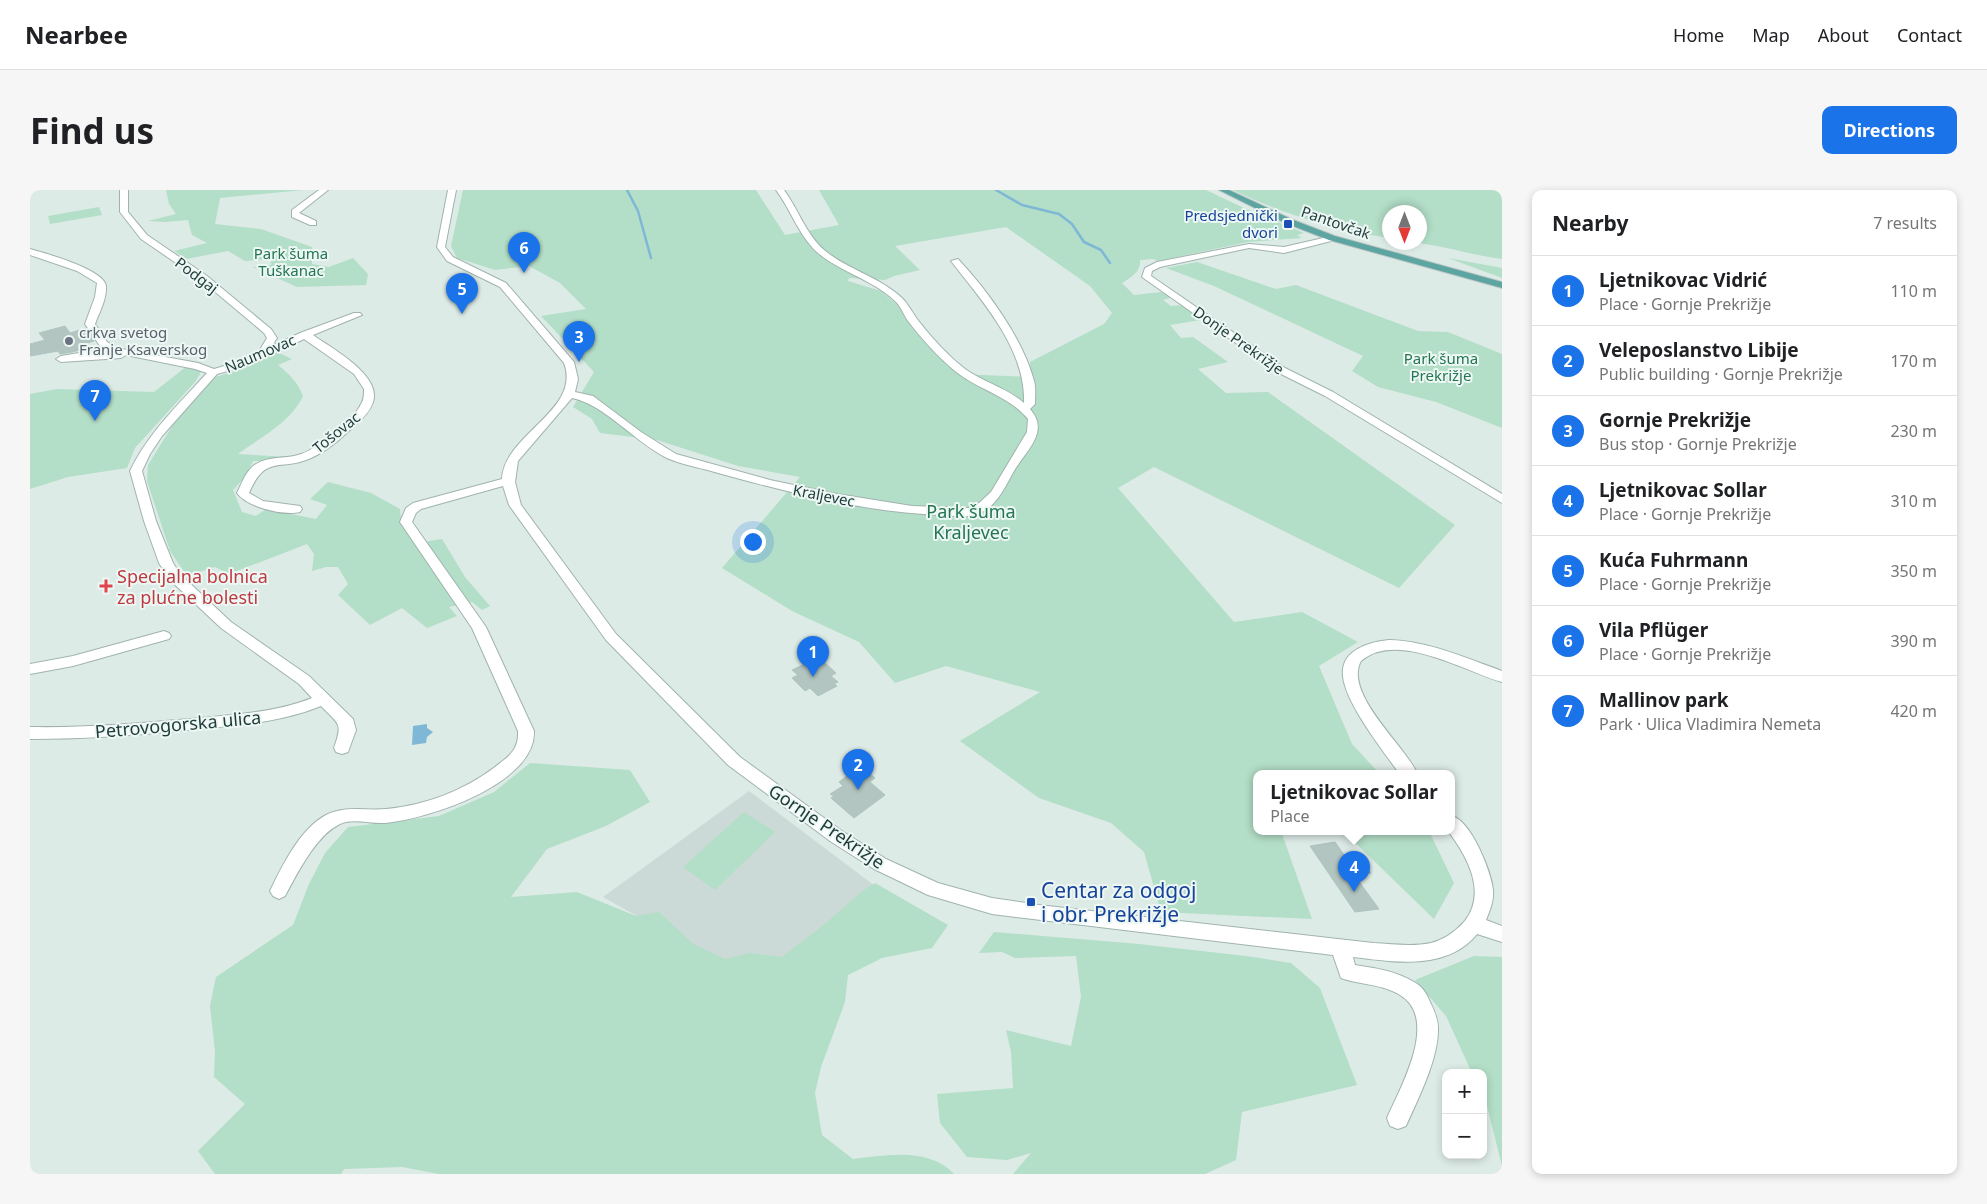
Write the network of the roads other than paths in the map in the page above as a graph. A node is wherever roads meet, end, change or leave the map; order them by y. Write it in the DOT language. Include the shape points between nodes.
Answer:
graph roads {
  1 [pos="124,190"];
  2 [pos="324,190"];
  3 [pos="452,190"];
  4 [pos="780,190"];
  5 [pos="1223,190"];
  6 [pos="313,223"];
  7 [pos="1332,238"];
  8 [pos="30,252"];
  9 [pos="955,260"];
  10 [pos="1502,285"];
  11 [pos="357,315"];
  12 [pos="304,335"];
  13 [pos="103,344"];
  14 [pos="132,354"];
  15 [pos="261,356"];
  16 [pos="82,357"];
  17 [pos="61,359"];
  18 [pos="213,372"];
  19 [pos="569,394"];
  20 [pos="1024,408"];
  21 [pos="507,481"];
  22 [pos="1502,499"];
  23 [pos="296,509"];
  24 [pos="164,636"];
  25 [pos="30,669"];
  26 [pos="1502,677"];
  27 [pos="324,699"];
  28 [pos="30,733"];
  29 [pos="342,748"];
  30 [pos="1407,770"];
  31 [pos="1455,827"];
  32 [pos="279,891"];
  33 [pos="1475,925"];
  34 [pos="1502,934"];
  35 [pos="1340,948"];
  36 [pos="1398,1118"];
  1 -- 15 [label="street, Podgaj" via="124,212 144,237 204,278 268,331 272,338"];
  2 -- 6 [label="street" via="295,212 295,215"];
  3 -- 19 [label="street" via="441,247 450,259 491,277 511,293 569,362 573,373"];
  4 -- 20 [label="street" via="821,252 889,291 953,365 969,377 1019,402"];
  5 -- 7 [label="main road, Pantovčak"];
  7 -- 10 [label="main road, Pantovčak"];
  7 -- 22 [label="street, Donje Prekrižje" via="1284,250 1249,246 1192,257 1157,265 1148,270 1146,277 1281,370 1329,394"];
  8 -- 13 [label="street" via="89,273 102,284 90,324"];
  9 -- 20 [label="street" via="972,278 1015,347 1029,382 1030,404"];
  11 -- 12 [label="street, Naumovac"];
  12 -- 15 [label="street, Naumovac"];
  12 -- 23 [label="street, Tošovac" via="358,372 369,389 363,411 342,430 306,456 259,467 243,493 252,502"];
  13 -- 14 [label="street, Naumovac"];
  13 -- 16 [label="street" via="94,353"];
  14 -- 16 [label="street, Naumovac"];
  14 -- 18 [label="street, Naumovac" via="198,366"];
  15 -- 18 [label="street, Naumovac" via="233,368"];
  16 -- 17 [label="street, Naumovac"];
  18 -- 27 [label="street" via="158,434 136,471 150,521 166,563 175,577 226,625 278,660"];
  19 -- 20 [label="street, Kraljevec" via="589,398 672,456 837,498 912,510 948,512 972,512 996,494 1033,432 1033,419"];
  19 -- 21 [label="street" via="518,451"];
  21 -- 32 [label="street" via="417,506 410,511 406,522 479,627 526,731 526,744 517,758 482,786 442,804 384,816 351,814 332,819 315,834"];
  21 -- 35 [label="street, Gornje Prekrižje" via="516,505 611,637 734,761 880,864 934,890 992,906"];
  24 -- 25 [label="street" via="73,661"];
  26 -- 30 [label="street" via="1433,652 1406,646 1383,645 1359,654 1350,675 1358,696 1378,731"];
  27 -- 28 [label="street, Petrovogorska ulica" via="276,714 220,722 106,732"];
  27 -- 29 [label="street" via="348,722"];
  31 -- 33 [label="street" via="1468,843 1484,885 1482,914"];
  33 -- 34 [label="street"];
  33 -- 35 [label="street, Gornje Prekrižje" via="1443,948 1419,953"];
  35 -- 36 [label="street" via="1348,972 1383,978 1408,989 1422,1006 1427,1036"];
}
